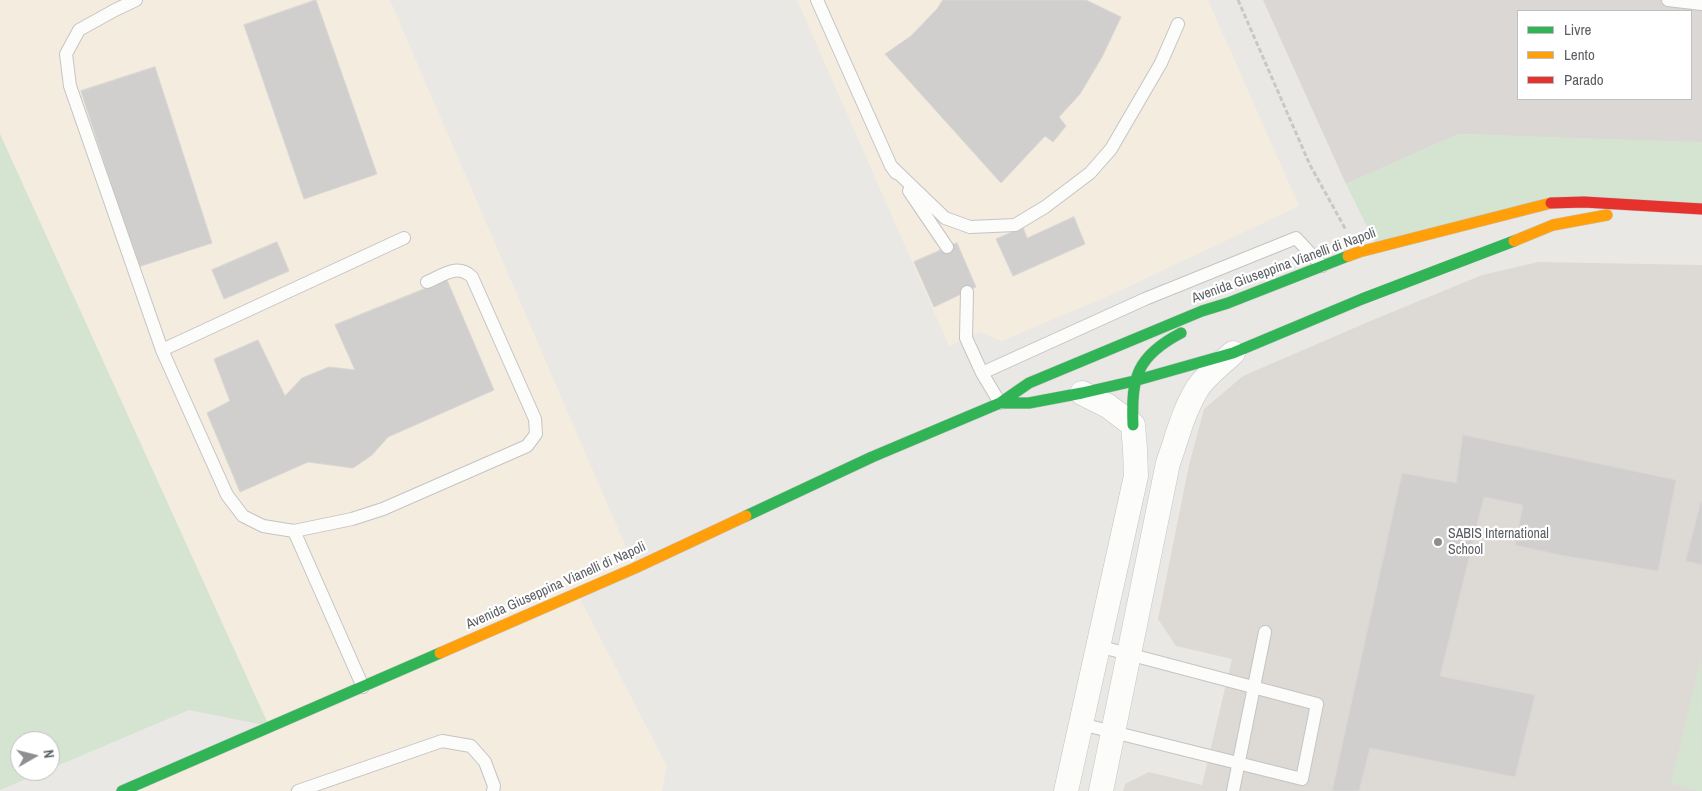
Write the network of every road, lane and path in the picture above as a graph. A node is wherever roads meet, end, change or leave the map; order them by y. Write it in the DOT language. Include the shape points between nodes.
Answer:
graph roads {
  1 [pos="136,0"];
  2 [pos="817,0"];
  3 [pos="1238,0"];
  4 [pos="1668,0"];
  5 [pos="1702,4"];
  6 [pos="1178,24"];
  7 [pos="891,166"];
  8 [pos="1653,207"];
  9 [pos="1702,209"];
  10 [pos="404,238"];
  11 [pos="947,247"];
  12 [pos="1359,252"];
  13 [pos="1427,261"];
  14 [pos="1322,266"];
  15 [pos="428,282"];
  16 [pos="967,292"];
  17 [pos="1362,299"];
  18 [pos="1228,303"];
  19 [pos="162,350"];
  20 [pos="1233,353"];
  21 [pos="982,373"];
  22 [pos="1134,381"];
  23 [pos="1082,393"];
  24 [pos="1000,403"];
  25 [pos="1132,425"];
  26 [pos="294,531"];
  27 [pos="1265,632"];
  28 [pos="1098,646"];
  29 [pos="1129,654"];
  30 [pos="363,686"];
  31 [pos="1254,687"];
  32 [pos="1081,724"];
  33 [pos="1113,730"];
  34 [pos="1238,764"];
  35 [pos="122,791"];
  36 [pos="298,791"];
  37 [pos="493,791"];
  38 [pos="1066,791"];
  39 [pos="1101,791"];
  40 [pos="1233,791"];
  1 -- 19 [label="lane" via="79,30 66,54 70,86"];
  2 -- 7 [label="lane"];
  3 -- 12 [label="path" via="1310,165"];
  4 -- 5 [label="lane"];
  6 -- 7 [label="lane" via="1161,63 1111,149 1090,173 1015,225 970,227 945,218"];
  7 -- 11 [label="lane"];
  8 -- 9 [label="main road, Avenida Giuseppina Vianelli di Napoli"];
  8 -- 12 [label="main road, Avenida Giuseppina Vianelli di Napoli" via="1547,203 1421,240"];
  8 -- 17 [label="main road, Avenida Giuseppina Vianelli di Napoli" via="1553,225"];
  10 -- 19 [label="lane"];
  12 -- 14 [label="main road, Avenida Giuseppina Vianelli di Napoli"];
  13 -- 17 [label="main road" via="1420,268 1395,277"];
  14 -- 18 [label="main road, Avenida Giuseppina Vianelli di Napoli"];
  14 -- 21 [label="lane" via="1296,238 1145,299"];
  15 -- 26 [label="lane" via="457,270 472,277 535,419 536,434 527,446 383,509"];
  16 -- 21 [label="lane" via="966,338"];
  17 -- 20 [label="main road, Avenida Giuseppina Vianelli di Napoli"];
  18 -- 22 [label="main road" via="1196,327 1152,350 1141,363"];
  18 -- 24 [label="main road, Avenida Giuseppina Vianelli di Napoli" via="1202,310 1028,383"];
  19 -- 26 [label="lane" via="227,495 243,516 262,526"];
  20 -- 22 [label="main road, Avenida Giuseppina Vianelli di Napoli"];
  20 -- 29 [label="street" via="1209,375 1185,413 1168,463"];
  21 -- 24 [label="lane"];
  22 -- 23 [label="main road, Avenida Giuseppina Vianelli di Napoli"];
  22 -- 25 [label="main road"];
  23 -- 24 [label="main road, Avenida Giuseppina Vianelli di Napoli" via="1029,403"];
  23 -- 25 [label="street" via="1108,406"];
  24 -- 30 [label="main road, Avenida Giuseppina Vianelli di Napoli" via="872,457 635,568"];
  25 -- 28 [label="street" via="1136,476"];
  26 -- 30 [label="lane"];
  27 -- 31 [label="lane"];
  28 -- 29 [label="lane"];
  28 -- 32 [label="street"];
  29 -- 31 [label="lane"];
  29 -- 33 [label="street"];
  30 -- 35 [label="main road, Avenida Giuseppina Vianelli di Napoli"];
  31 -- 34 [label="lane"];
  31 -- 34 [label="lane" via="1317,704 1302,779"];
  32 -- 33 [label="lane"];
  32 -- 38 [label="street"];
  33 -- 34 [label="lane"];
  33 -- 39 [label="street"];
  34 -- 40 [label="lane"];
  36 -- 37 [label="lane" via="442,741 471,746 485,762"];
}
